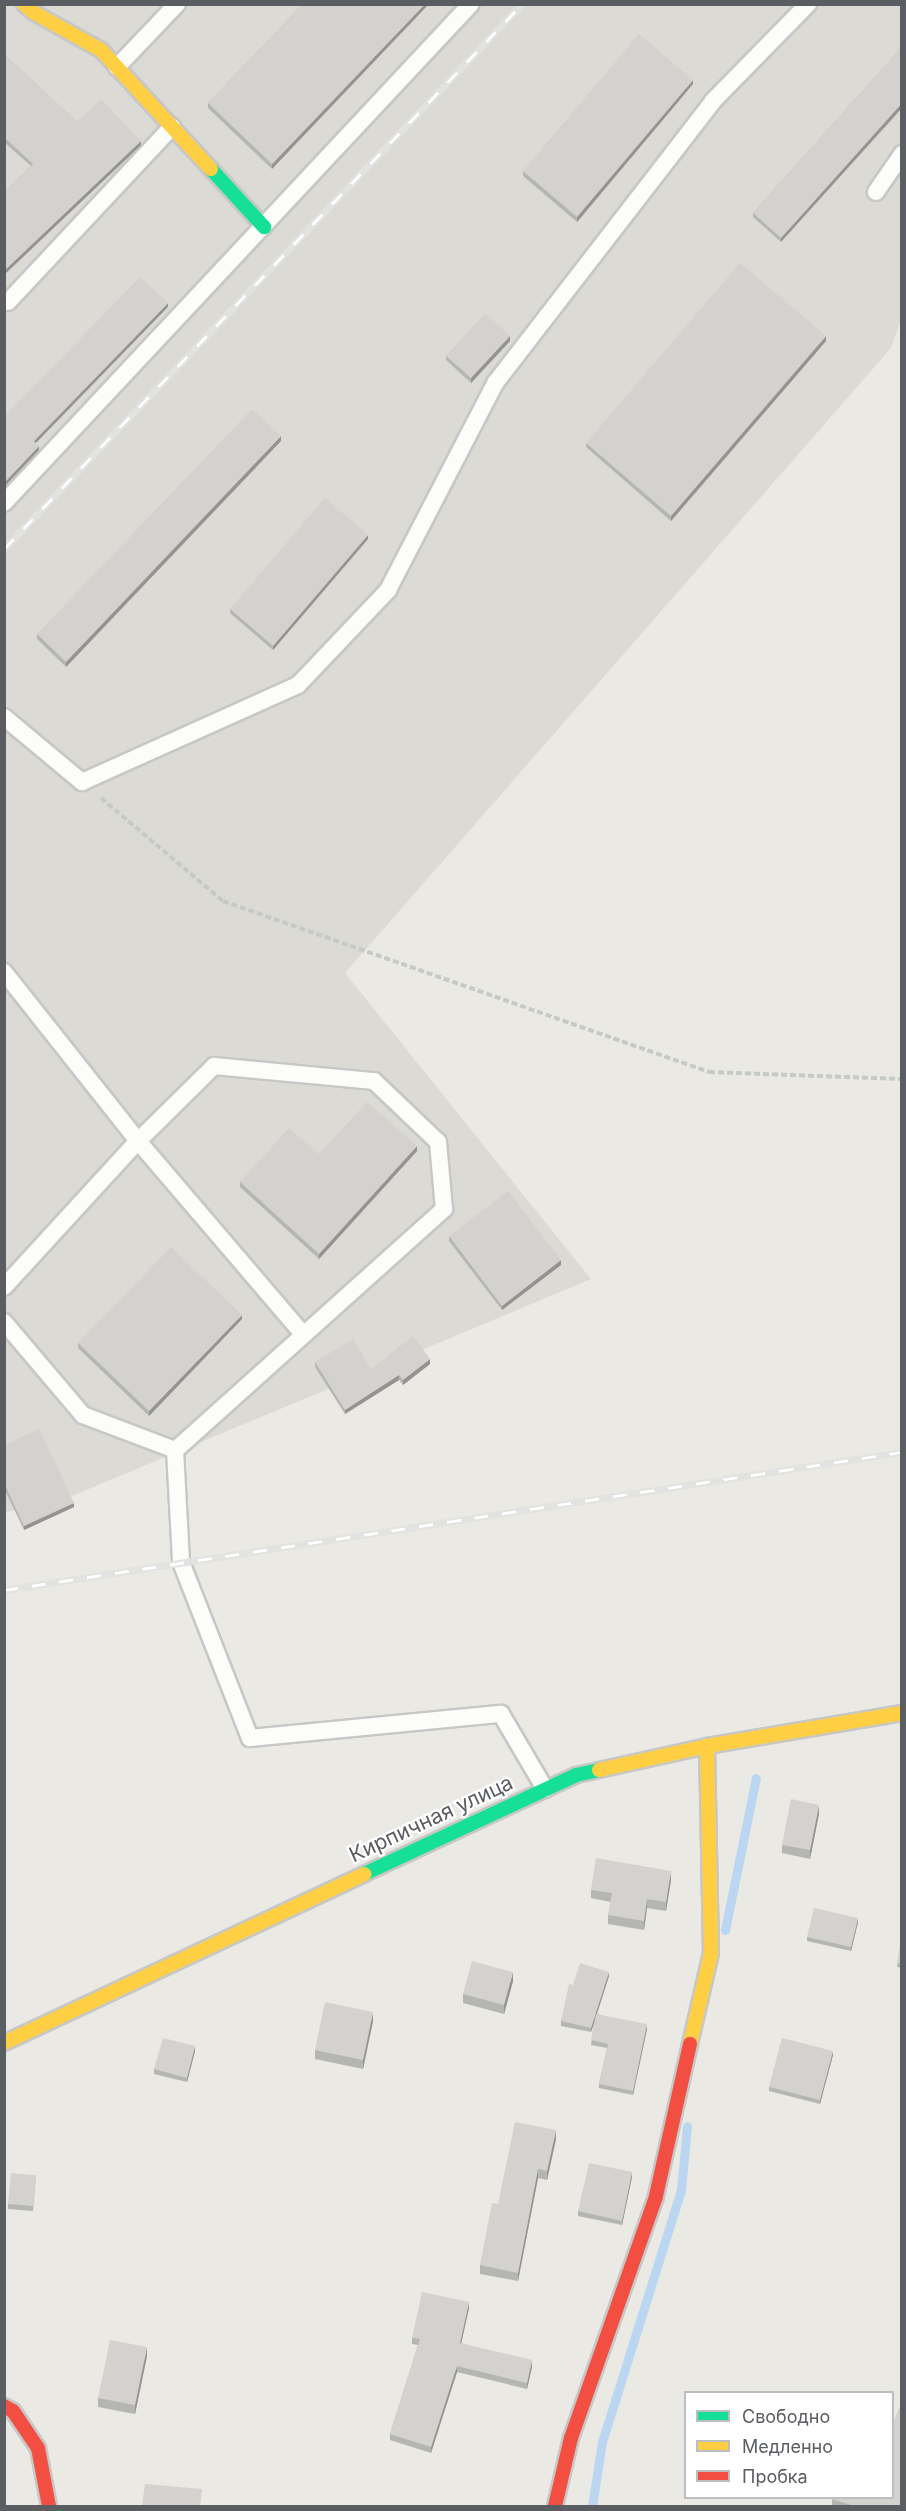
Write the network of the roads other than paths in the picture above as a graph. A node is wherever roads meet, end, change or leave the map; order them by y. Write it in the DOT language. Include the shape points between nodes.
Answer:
graph roads {
  1 [pos="24,4"];
  2 [pos="177,4"];
  3 [pos="471,4"];
  4 [pos="808,4"];
  5 [pos="117,67"];
  6 [pos="172,127"];
  7 [pos="902,154"];
  8 [pos="876,192"];
  9 [pos="264,227"];
  10 [pos="8,302"];
  11 [pos="4,503"];
  12 [pos="4,717"];
  13 [pos="4,972"];
  14 [pos="138,1141"];
  15 [pos="4,1287"];
  16 [pos="4,1322"];
  17 [pos="303,1334"];
  18 [pos="175,1450"];
  19 [pos="902,1713"];
  20 [pos="707,1746"];
  21 [pos="545,1789"];
  22 [pos="4,2043"];
  23 [pos="4,2406"];
  24 [pos="49,2506"];
  25 [pos="555,2506"];
  1 -- 5 [label="street" via="101,50"];
  2 -- 5 [label="lane"];
  3 -- 9 [label="lane"];
  4 -- 12 [label="lane" via="713,101 496,382 388,590 298,685 82,782"];
  5 -- 6 [label="street"];
  6 -- 9 [label="street"];
  6 -- 10 [label="lane"];
  7 -- 8 [label="lane"];
  9 -- 11 [label="lane"];
  13 -- 14 [label="lane"];
  14 -- 15 [label="lane"];
  14 -- 17 [label="lane"];
  14 -- 17 [label="lane" via="214,1066 374,1081 438,1142 444,1209"];
  16 -- 18 [label="lane" via="83,1415"];
  17 -- 18 [label="lane"];
  18 -- 21 [label="lane" via="181,1562 250,1738 501,1714"];
  19 -- 20 [label="street, Кирпичная улица"];
  20 -- 21 [label="street, Кирпичная улица" via="576,1775"];
  20 -- 25 [label="street" via="711,1953 656,2196 571,2438"];
  21 -- 22 [label="street, Кирпичная улица"];
  23 -- 24 [label="street" via="13,2411 38,2448"];
}
